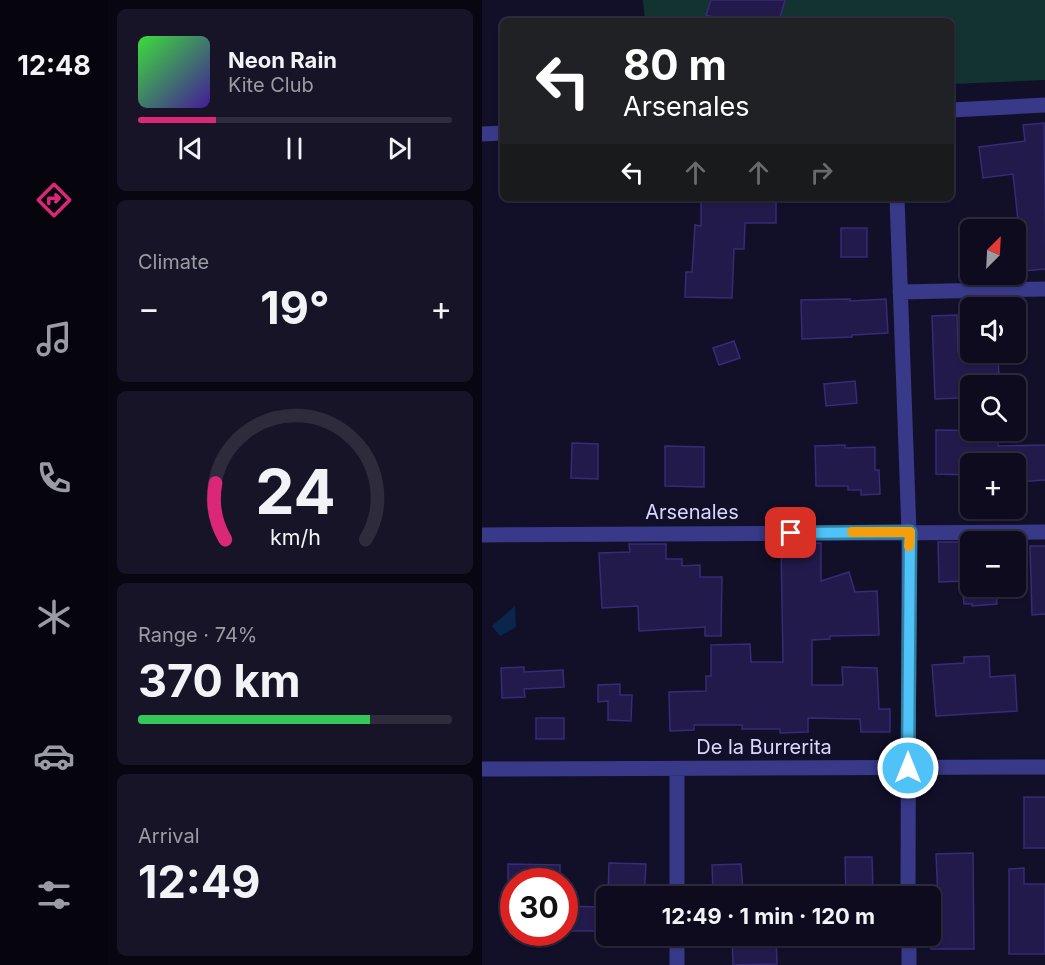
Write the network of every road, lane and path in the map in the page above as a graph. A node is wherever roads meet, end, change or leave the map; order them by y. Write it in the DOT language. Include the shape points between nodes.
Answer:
graph roads {
  1 [pos="1046,105"];
  2 [pos="954,110"];
  3 [pos="500,133"];
  4 [pos="482,134"];
  5 [pos="897,201"];
  6 [pos="1046,289"];
  7 [pos="900,292"];
  8 [pos="910,532"];
  9 [pos="1046,532"];
  10 [pos="482,535"];
  11 [pos="1046,767"];
  12 [pos="908,768"];
  13 [pos="482,769"];
  14 [pos="677,769"];
  15 [pos="677,886"];
  16 [pos="908,886"];
  17 [pos="677,946"];
  18 [pos="909,946"];
  19 [pos="677,965"];
  20 [pos="909,965"];
  1 -- 2 [label="street"];
  3 -- 4 [label="street"];
  5 -- 7 [label="street"];
  6 -- 7 [label="street"];
  7 -- 8 [label="street"];
  8 -- 9 [label="street, Arsenales"];
  8 -- 10 [label="street, Arsenales"];
  8 -- 12 [label="street"];
  11 -- 12 [label="street, De la Burrerita"];
  12 -- 14 [label="street, De la Burrerita"];
  12 -- 16 [label="street"];
  13 -- 14 [label="street, De la Burrerita"];
  14 -- 15 [label="street"];
  17 -- 19 [label="street"];
  18 -- 20 [label="street"];
}
